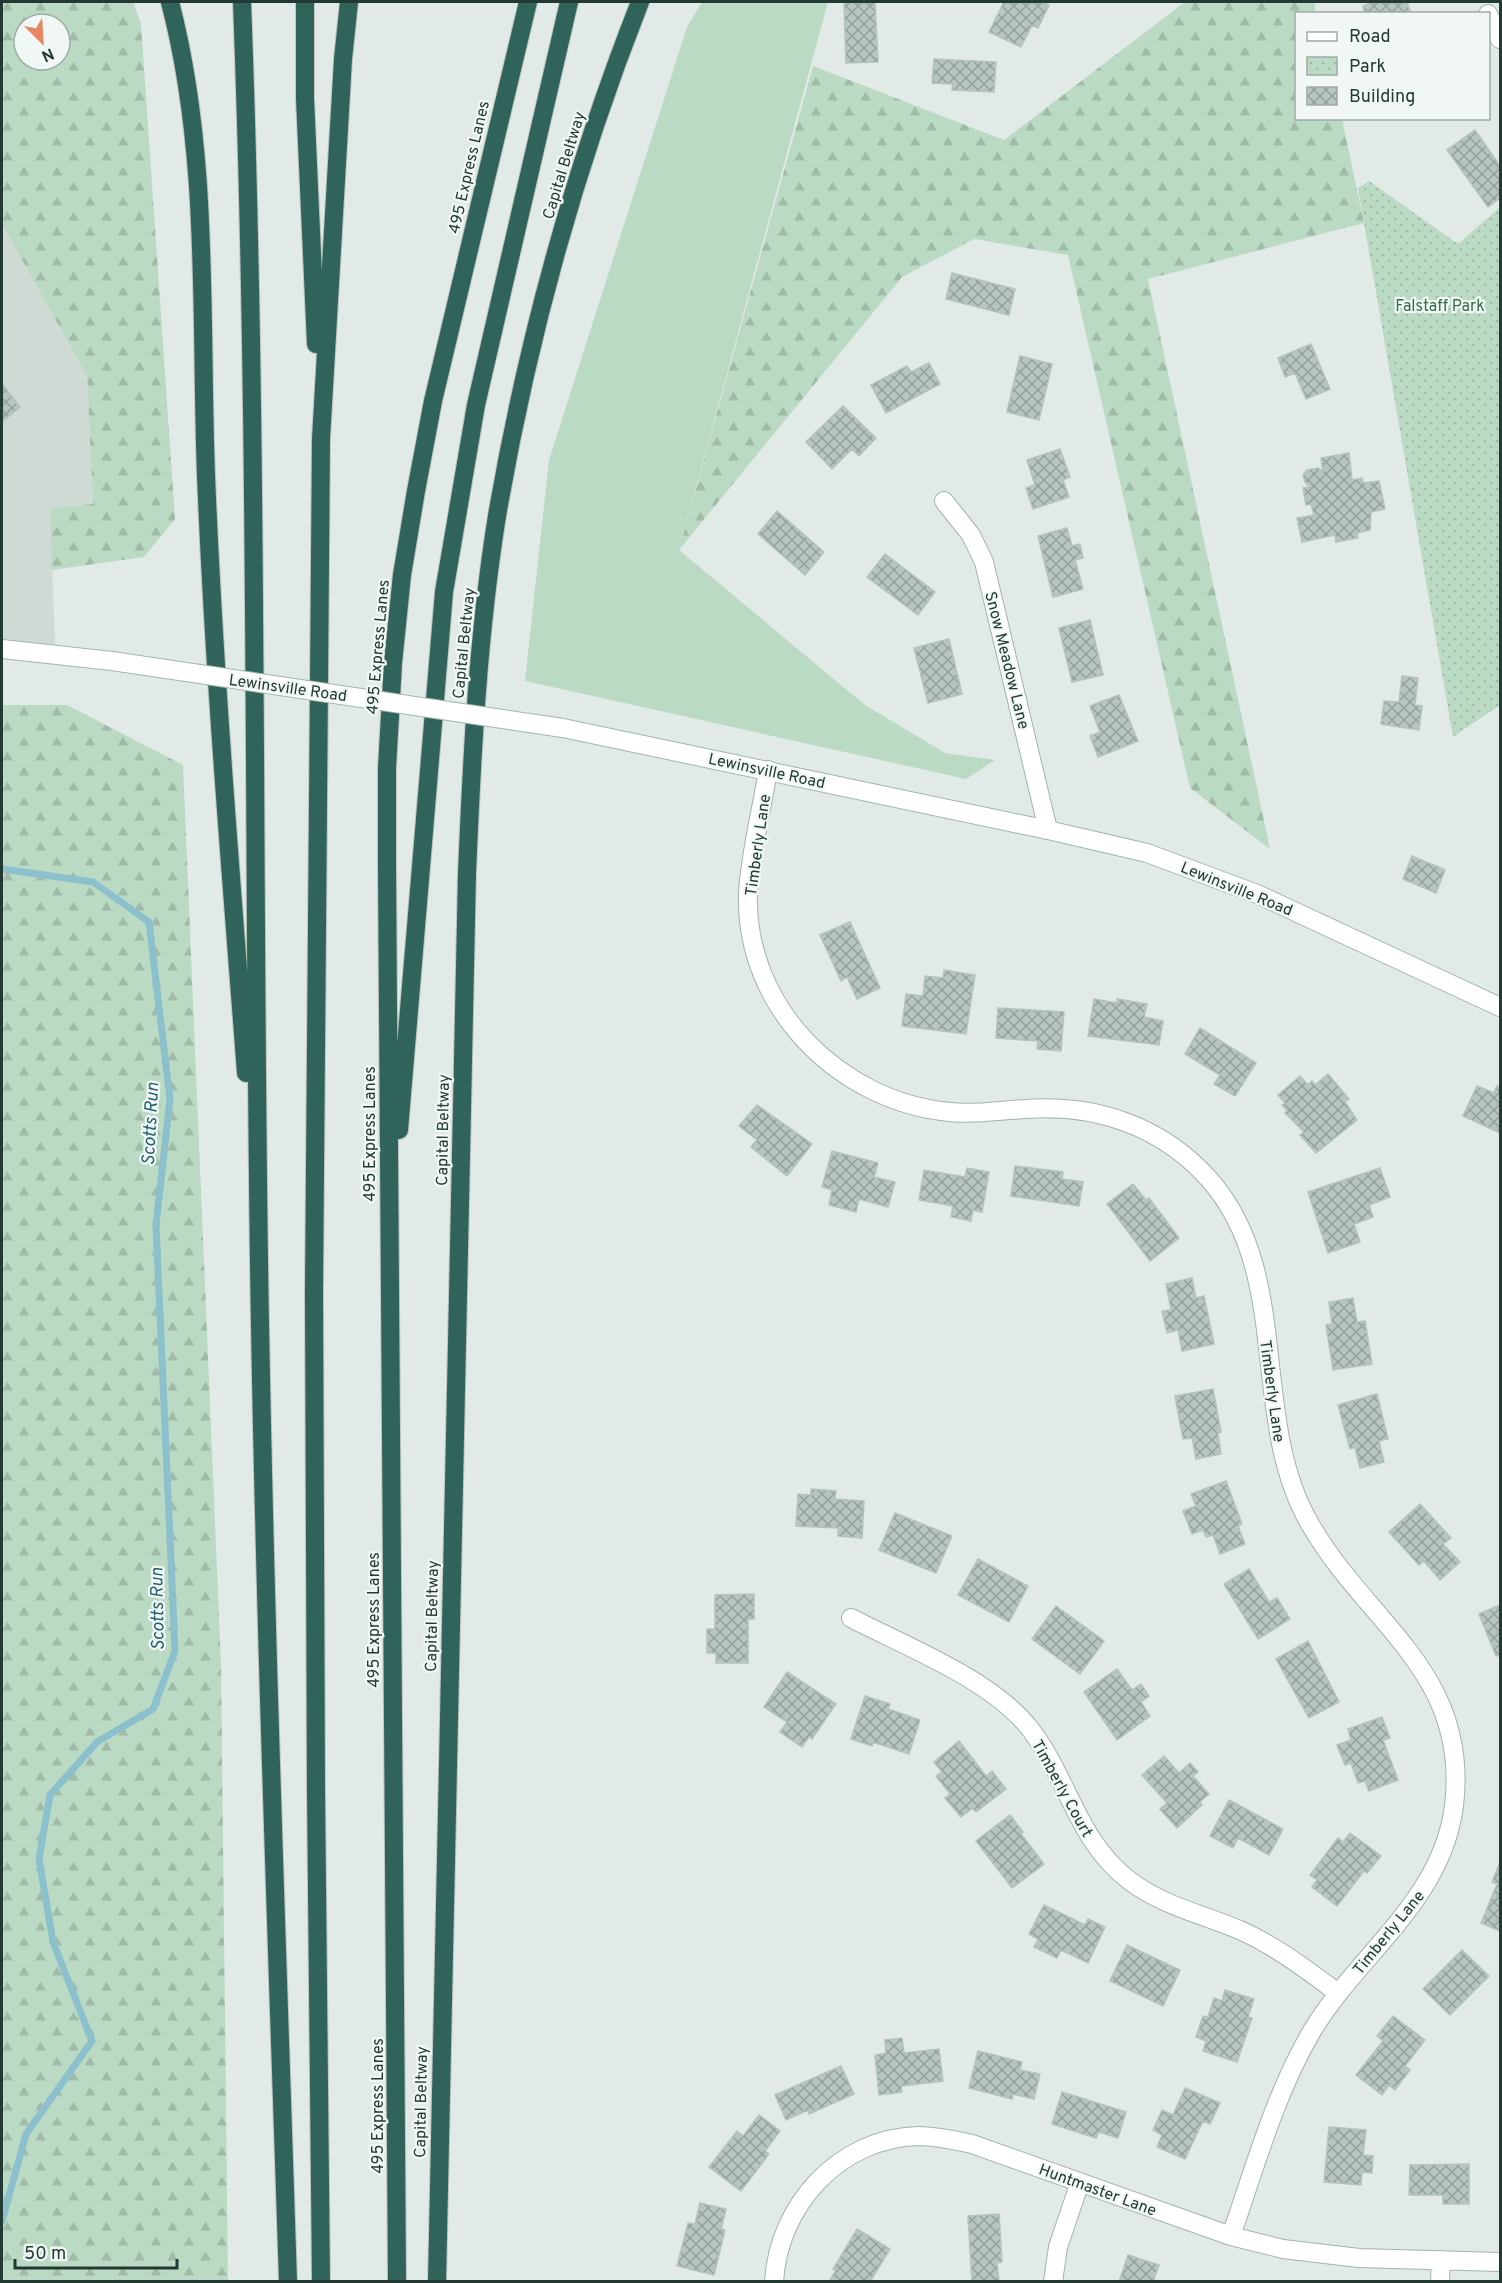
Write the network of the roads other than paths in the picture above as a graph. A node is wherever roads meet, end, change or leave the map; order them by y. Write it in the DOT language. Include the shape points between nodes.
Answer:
graph roads {
  1 [pos="170,2"];
  2 [pos="242,2"];
  3 [pos="305,2"];
  4 [pos="349,2"];
  5 [pos="528,2"];
  6 [pos="568,2"];
  7 [pos="640,2"];
  8 [pos="1490,18"];
  9 [pos="1500,39"];
  10 [pos="321,439"];
  11 [pos="944,501"];
  12 [pos="2,649"];
  13 [pos="768,770"];
  14 [pos="1048,830"];
  15 [pos="1500,1008"];
  16 [pos="389,1248"];
  17 [pos="259,1263"];
  18 [pos="851,1618"];
  19 [pos="1338,1993"];
  20 [pos="1080,2182"];
  21 [pos="1231,2236"];
  22 [pos="1441,2260"];
  23 [pos="1500,2262"];
  24 [pos="288,2282"];
  25 [pos="321,2282"];
  26 [pos="397,2282"];
  27 [pos="437,2282"];
  28 [pos="774,2282"];
  29 [pos="1053,2282"];
  30 [pos="1440,2282"];
  1 -- 17 [label="highway" via="188,94 197,184 215,652"];
  2 -- 17 [label="highway"];
  3 -- 10 [label="highway" via="305,98"];
  4 -- 10 [label="highway"];
  5 -- 16 [label="highway, 495 Express Lanes" via="433,401 402,575 387,768"];
  6 -- 16 [label="highway" via="476,405 444,592"];
  7 -- 27 [label="highway, Capital Beltway" via="583,160 548,283 499,507 482,636 467,873"];
  8 -- 9 [label="street"];
  10 -- 25 [label="highway" via="314,1315"];
  11 -- 14 [label="street, Snow Meadow Lane" via="971,535 984,562"];
  12 -- 13 [label="street, Lewinsville Road, bridge" via="112,661 563,728"];
  13 -- 14 [label="street, Lewinsville Road"];
  13 -- 19 [label="street, Timberly Lane" via="748,892 750,926 769,988 786,1019 809,1046 861,1087 920,1108 954,1113 1059,1107 1124,1120 1184,1155 1210,1180 1244,1236 1254,1266 1281,1448 1292,1485 1308,1522 1329,1554 1428,1677 1442,1706 1456,1773 1454,1807 1435,1869 1407,1912"];
  14 -- 15 [label="street, Lewinsville Road" via="1147,853 1195,869"];
  16 -- 26 [label="highway, 495 Express Lanes"];
  17 -- 24 [label="highway"];
  18 -- 19 [label="street, Timberly Court" via="985,1688 1011,1708 1048,1758 1087,1835 1131,1882 1158,1898 1244,1932 1281,1952"];
  19 -- 21 [label="street, Timberly Lane" via="1292,2070"];
  20 -- 21 [label="street, Huntmaster Lane"];
  20 -- 28 [label="street, Huntmaster Lane" via="948,2138 917,2136 891,2140 864,2149 833,2167 812,2186 780,2239"];
  20 -- 29 [label="street" via="1058,2247"];
  21 -- 22 [label="street, Huntmaster Lane" via="1331,2256"];
  22 -- 23 [label="street, Huntmaster Lane"];
  22 -- 30 [label="street"];
}
